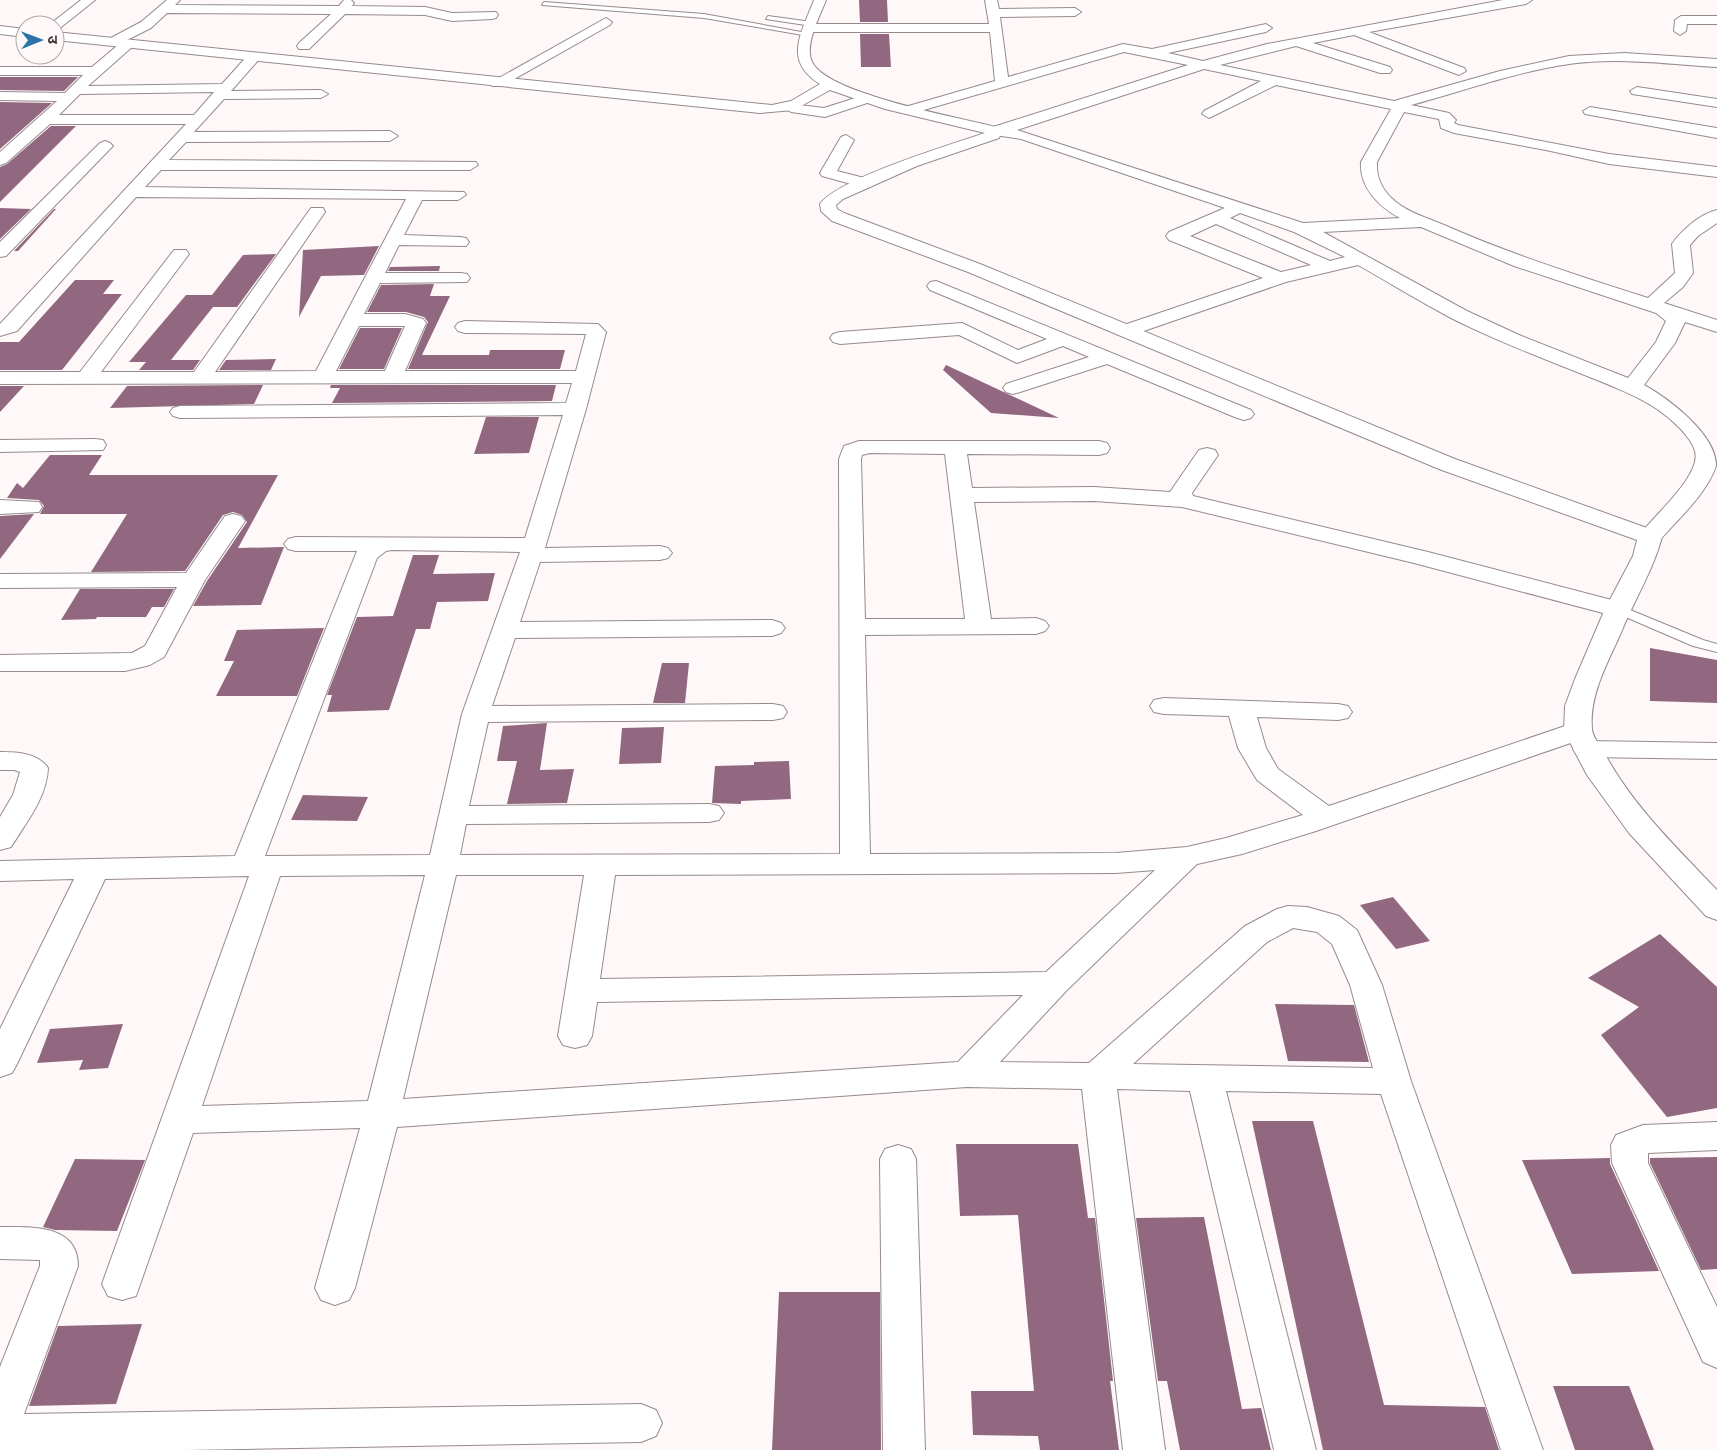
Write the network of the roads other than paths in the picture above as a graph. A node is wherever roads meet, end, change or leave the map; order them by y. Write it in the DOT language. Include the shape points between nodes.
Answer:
graph roads {
  1 [pos="89,0"];
  2 [pos="174,0"];
  3 [pos="820,0"];
  4 [pos="1526,0"];
  5 [pos="544,4"];
  6 [pos="346,5"];
  7 [pos="992,6"];
  8 [pos="684,7"];
  9 [pos="164,9"];
  10 [pos="1075,12"];
  11 [pos="743,14"];
  12 [pos="492,15"];
  13 [pos="464,17"];
  14 [pos="763,17"];
  15 [pos="65,18"];
  16 [pos="1717,20"];
  17 [pos="606,22"];
  18 [pos="811,28"];
  19 [pos="996,28"];
  20 [pos="1266,28"];
  21 [pos="0,30"];
  22 [pos="1356,31"];
  23 [pos="1680,31"];
  24 [pos="15,32"];
  25 [pos="454,32"];
  26 [pos="65,37"];
  27 [pos="1298,42"];
  28 [pos="120,43"];
  29 [pos="304,46"];
  30 [pos="1151,52"];
  31 [pos="254,57"];
  32 [pos="1717,63"];
  33 [pos="1203,65"];
  34 [pos="1385,70"];
  35 [pos="0,71"];
  36 [pos="95,71"];
  37 [pos="1458,71"];
  38 [pos="1274,80"];
  39 [pos="497,83"];
  40 [pos="1002,83"];
  41 [pos="827,85"];
  42 [pos="222,91"];
  43 [pos="1637,91"];
  44 [pos="72,93"];
  45 [pos="321,94"];
  46 [pos="0,96"];
  47 [pos="868,98"];
  48 [pos="1717,103"];
  49 [pos="1396,106"];
  50 [pos="791,108"];
  51 [pos="910,110"];
  52 [pos="1590,110"];
  53 [pos="1209,114"];
  54 [pos="45,115"];
  55 [pos="198,119"];
  56 [pos="995,132"];
  57 [pos="1717,133"];
  58 [pos="390,136"];
  59 [pos="182,137"];
  60 [pos="846,140"];
  61 [pos="0,145"];
  62 [pos="17,145"];
  63 [pos="105,146"];
  64 [pos="0,160"];
  65 [pos="157,165"];
  66 [pos="470,165"];
  67 [pos="1717,172"];
  68 [pos="866,183"];
  69 [pos="133,192"];
  70 [pos="416,195"];
  71 [pos="458,195"];
  72 [pos="1239,208"];
  73 [pos="317,212"];
  74 [pos="1717,215"];
  75 [pos="1216,218"];
  76 [pos="1424,222"];
  77 [pos="1300,228"];
  78 [pos="393,240"];
  79 [pos="460,242"];
  80 [pos="0,252"];
  81 [pos="180,254"];
  82 [pos="1359,259"];
  83 [pos="1328,266"];
  84 [pos="374,278"];
  85 [pos="461,278"];
  86 [pos="1280,278"];
  87 [pos="936,286"];
  88 [pos="1657,307"];
  89 [pos="352,320"];
  90 [pos="1717,326"];
  91 [pos="465,327"];
  92 [pos="0,330"];
  93 [pos="1125,331"];
  94 [pos="840,338"];
  95 [pos="1064,339"];
  96 [pos="1108,357"];
  97 [pos="392,376"];
  98 [pos="323,377"];
  99 [pos="584,377"];
  100 [pos="0,378"];
  101 [pos="86,378"];
  102 [pos="200,378"];
  103 [pos="1632,387"];
  104 [pos="1013,388"];
  105 [pos="576,410"];
  106 [pos="180,412"];
  107 [pos="1244,414"];
  108 [pos="95,445"];
  109 [pos="0,446"];
  110 [pos="955,448"];
  111 [pos="1099,448"];
  112 [pos="1207,455"];
  113 [pos="1713,461"];
  114 [pos="961,495"];
  115 [pos="1182,500"];
  116 [pos="31,507"];
  117 [pos="0,508"];
  118 [pos="233,521"];
  119 [pos="1650,537"];
  120 [pos="296,544"];
  121 [pos="380,544"];
  122 [pos="533,550"];
  123 [pos="660,553"];
  124 [pos="194,580"];
  125 [pos="0,581"];
  126 [pos="1618,609"];
  127 [pos="979,626"];
  128 [pos="1036,626"];
  129 [pos="852,627"];
  130 [pos="772,628"];
  131 [pos="505,630"];
  132 [pos="1717,648"];
  133 [pos="0,663"];
  134 [pos="1164,706"];
  135 [pos="1241,709"];
  136 [pos="772,712"];
  137 [pos="1338,712"];
  138 [pos="476,714"];
  139 [pos="1583,740"];
  140 [pos="1717,751"];
  141 [pos="0,761"];
  142 [pos="709,813"];
  143 [pos="453,815"];
  144 [pos="1325,817"];
  145 [pos="0,840"];
  146 [pos="1187,857"];
  147 [pos="855,862"];
  148 [pos="601,864"];
  149 [pos="443,865"];
  150 [pos="257,866"];
  151 [pos="94,869"];
  152 [pos="0,871"];
  153 [pos="1717,909"];
  154 [pos="1054,983"];
  155 [pos="581,991"];
  156 [pos="575,1036"];
  157 [pos="0,1064"];
  158 [pos="967,1074"];
  159 [pos="1098,1075"];
  160 [pos="1206,1078"];
  161 [pos="1394,1081"];
  162 [pos="382,1114"];
  163 [pos="179,1120"];
  164 [pos="1717,1136"];
  165 [pos="898,1158"];
  166 [pos="0,1243"];
  167 [pos="122,1284"];
  168 [pos="335,1288"];
  169 [pos="1717,1350"];
  170 [pos="0,1421"];
  171 [pos="641,1423"];
  172 [pos="0,1434"];
  173 [pos="904,1450"];
  174 [pos="1144,1450"];
  175 [pos="1295,1450"];
  176 [pos="1522,1450"];
  1 -- 15 [label="street"];
  2 -- 9 [label="street"];
  3 -- 18 [label="street"];
  4 -- 22 [label="street"];
  5 -- 18 [label="lane"];
  6 -- 9 [label="street"];
  6 -- 13 [label="street"];
  6 -- 29 [label="street"];
  7 -- 10 [label="street"];
  7 -- 19 [label="street"];
  8 -- 11 [label="lane"];
  9 -- 28 [label="street"];
  12 -- 13 [label="street"];
  13 -- 25 [label="street"];
  14 -- 18 [label="lane"];
  16 -- 23 [label="street" via="1680,20"];
  17 -- 39 [label="street"];
  18 -- 19 [label="street"];
  18 -- 41 [label="street" via="805,44 805,63 810,73"];
  19 -- 40 [label="street"];
  20 -- 30 [label="street"];
  21 -- 24 [label="street"];
  22 -- 27 [label="street"];
  22 -- 37 [label="street"];
  26 -- 28 [label="street"];
  27 -- 33 [label="street"];
  27 -- 34 [label="street"];
  28 -- 31 [label="street"];
  28 -- 36 [label="street"];
  30 -- 33 [label="street"];
  30 -- 40 [label="street" via="1123,48"];
  31 -- 39 [label="street"];
  31 -- 42 [label="street"];
  32 -- 49 [label="street" via="1618,57 1570,60 1502,72"];
  33 -- 38 [label="street"];
  33 -- 56 [label="street"];
  35 -- 36 [label="street"];
  36 -- 44 [label="street"];
  38 -- 49 [label="street"];
  38 -- 53 [label="street"];
  39 -- 50 [label="street" via="760,109"];
  40 -- 51 [label="street"];
  41 -- 47 [label="street"];
  41 -- 50 [label="street"];
  42 -- 44 [label="street"];
  42 -- 45 [label="street"];
  42 -- 55 [label="street"];
  43 -- 48 [label="street"];
  44 -- 46 [label="street"];
  44 -- 54 [label="street"];
  47 -- 50 [label="street" via="826,113"];
  47 -- 51 [label="street"];
  49 -- 67 [label="street" via="1444,116 1449,120 1446,125 1454,129 1609,159"];
  49 -- 76 [label="street" via="1369,162 1369,177 1392,206"];
  51 -- 56 [label="street"];
  52 -- 57 [label="street"];
  54 -- 55 [label="street"];
  54 -- 62 [label="street"];
  55 -- 59 [label="street"];
  56 -- 68 [label="street"];
  56 -- 72 [label="street" via="1023,135"];
  58 -- 59 [label="street"];
  59 -- 65 [label="street"];
  60 -- 68 [label="street" via="828,173"];
  61 -- 62 [label="street"];
  62 -- 64 [label="street"];
  63 -- 80 [label="street"];
  65 -- 66 [label="street"];
  65 -- 69 [label="street"];
  68 -- 93 [label="street" via="838,196 828,204 828,211"];
  69 -- 70 [label="street"];
  69 -- 92 [label="street" via="10,327"];
  70 -- 71 [label="street"];
  70 -- 78 [label="street"];
  72 -- 75 [label="street"];
  72 -- 77 [label="street"];
  73 -- 102 [label="street"];
  74 -- 88 [label="street" via="1681,244 1684,273"];
  75 -- 83 [label="street"];
  75 -- 86 [label="street" via="1176,236"];
  76 -- 77 [label="street"];
  76 -- 88 [label="street" via="1514,261"];
  77 -- 82 [label="street"];
  78 -- 79 [label="street"];
  78 -- 84 [label="street"];
  81 -- 101 [label="street"];
  82 -- 83 [label="street"];
  82 -- 103 [label="street" via="1486,328"];
  83 -- 86 [label="street"];
  84 -- 85 [label="street"];
  84 -- 89 [label="street"];
  86 -- 93 [label="street"];
  87 -- 95 [label="street"];
  88 -- 90 [label="street"];
  88 -- 103 [label="street" via="1676,320 1665,343"];
  89 -- 97 [label="street" via="416,323"];
  89 -- 98 [label="street"];
  91 -- 99 [label="street" via="591,328 596,332"];
  93 -- 119 [label="street" via="1447,464"];
  94 -- 95 [label="street" via="962,329 1017,357"];
  95 -- 96 [label="street"];
  96 -- 104 [label="street"];
  96 -- 107 [label="street"];
  97 -- 98 [label="street"];
  97 -- 99 [label="street"];
  98 -- 102 [label="street"];
  99 -- 105 [label="street"];
  100 -- 101 [label="street"];
  101 -- 102 [label="street"];
  103 -- 113 [label="street" via="1665,405 1692,429"];
  105 -- 106 [label="street"];
  105 -- 122 [label="street"];
  108 -- 109 [label="street"];
  110 -- 111 [label="street"];
  110 -- 114 [label="street"];
  110 -- 129 [label="street" via="859,448 852,451"];
  112 -- 115 [label="street" via="1181,493"];
  113 -- 119 [label="street"];
  114 -- 115 [label="street" via="1094,494"];
  114 -- 127 [label="street"];
  115 -- 126 [label="street"];
  116 -- 117 [label="street"];
  118 -- 124 [label="street"];
  119 -- 126 [label="street" via="1645,556"];
  120 -- 121 [label="street"];
  121 -- 122 [label="street"];
  121 -- 150 [label="street" via="366,556"];
  122 -- 123 [label="street"];
  122 -- 131 [label="street"];
  124 -- 125 [label="street"];
  124 -- 133 [label="street" via="161,642 155,651 142,659 125,663"];
  126 -- 132 [label="lane"];
  126 -- 139 [label="street" via="1579,706"];
  127 -- 128 [label="street"];
  127 -- 129 [label="street"];
  129 -- 147 [label="street"];
  130 -- 131 [label="street"];
  131 -- 138 [label="street"];
  134 -- 135 [label="street"];
  135 -- 137 [label="street"];
  135 -- 144 [label="street" via="1252,748 1267,774"];
  136 -- 138 [label="street"];
  138 -- 143 [label="street"];
  139 -- 140 [label="street"];
  139 -- 144 [label="street"];
  139 -- 153 [label="street" via="1601,775 1638,826"];
  141 -- 145 [label="street" via="19,761 34,768 29,789"];
  142 -- 143 [label="street"];
  143 -- 149 [label="street"];
  144 -- 146 [label="street" via="1231,847"];
  146 -- 147 [label="street" via="1116,863"];
  146 -- 154 [label="street"];
  147 -- 148 [label="street"];
  148 -- 149 [label="street"];
  148 -- 155 [label="street"];
  149 -- 150 [label="street"];
  149 -- 162 [label="street"];
  150 -- 151 [label="street"];
  150 -- 163 [label="street"];
  151 -- 152 [label="street"];
  151 -- 157 [label="street"];
  154 -- 155 [label="street"];
  154 -- 158 [label="street"];
  155 -- 156 [label="street"];
  158 -- 159 [label="street"];
  158 -- 162 [label="street"];
  159 -- 160 [label="street"];
  159 -- 161 [label="street" via="1256,934 1288,917 1328,924 1346,938 1366,985"];
  159 -- 174 [label="street"];
  160 -- 161 [label="street"];
  160 -- 175 [label="street"];
  161 -- 176 [label="street"];
  162 -- 163 [label="street"];
  162 -- 168 [label="street"];
  163 -- 167 [label="street"];
  164 -- 169 [label="street" via="1644,1139 1629,1145 1630,1163"];
  165 -- 173 [label="street"];
  166 -- 170 [label="street" via="36,1243 50,1246 59,1253 59,1266"];
  171 -- 172 [label="street"];
}
